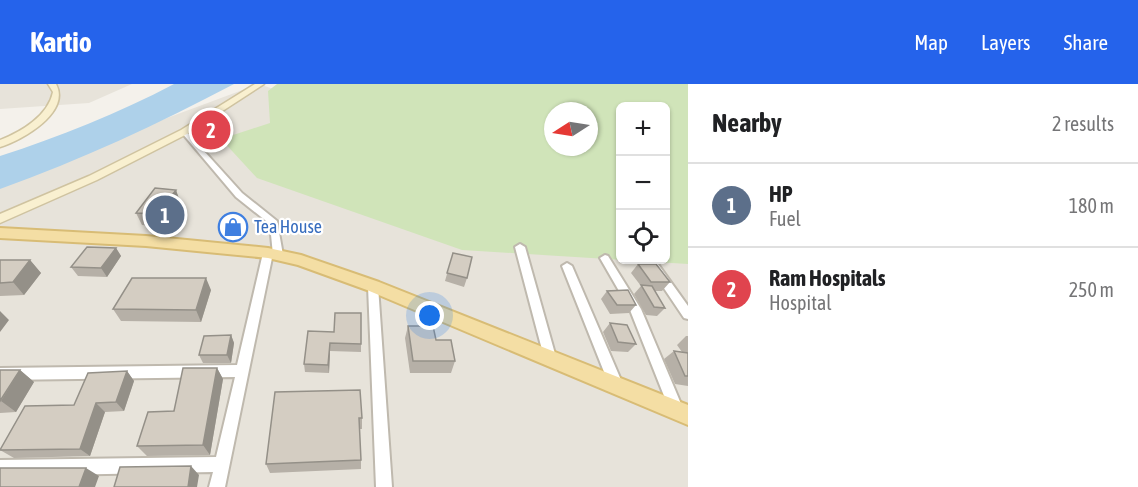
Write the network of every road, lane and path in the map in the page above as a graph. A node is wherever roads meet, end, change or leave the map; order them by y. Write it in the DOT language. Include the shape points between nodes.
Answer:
graph roads {
  1 [pos="52,84"];
  2 [pos="260,84"];
  3 [pos="184,132"];
  4 [pos="0,144"];
  5 [pos="1,231"];
  6 [pos="520,247"];
  7 [pos="273,254"];
  8 [pos="605,258"];
  9 [pos="653,264"];
  10 [pos="567,266"];
  11 [pos="373,286"];
  12 [pos="688,315"];
  13 [pos="551,361"];
  14 [pos="242,371"];
  15 [pos="0,374"];
  16 [pos="617,387"];
  17 [pos="683,413"];
  18 [pos="222,464"];
  19 [pos="0,468"];
  20 [pos="217,487"];
  21 [pos="384,487"];
  1 -- 4 [label="street" via="58,96 46,113 28,129"];
  2 -- 3 [label="street"];
  3 -- 5 [label="street"];
  3 -- 7 [label="street" via="239,195 274,223"];
  5 -- 7 [label="main road"];
  6 -- 13 [label="street"];
  7 -- 11 [label="main road"];
  7 -- 14 [label="street"];
  8 -- 17 [label="street" via="635,309"];
  9 -- 12 [label="street"];
  10 -- 16 [label="street"];
  11 -- 13 [label="main road"];
  11 -- 21 [label="street"];
  13 -- 16 [label="main road"];
  14 -- 15 [label="street"];
  14 -- 18 [label="street"];
  16 -- 17 [label="main road"];
  18 -- 19 [label="street"];
  18 -- 20 [label="street"];
}
